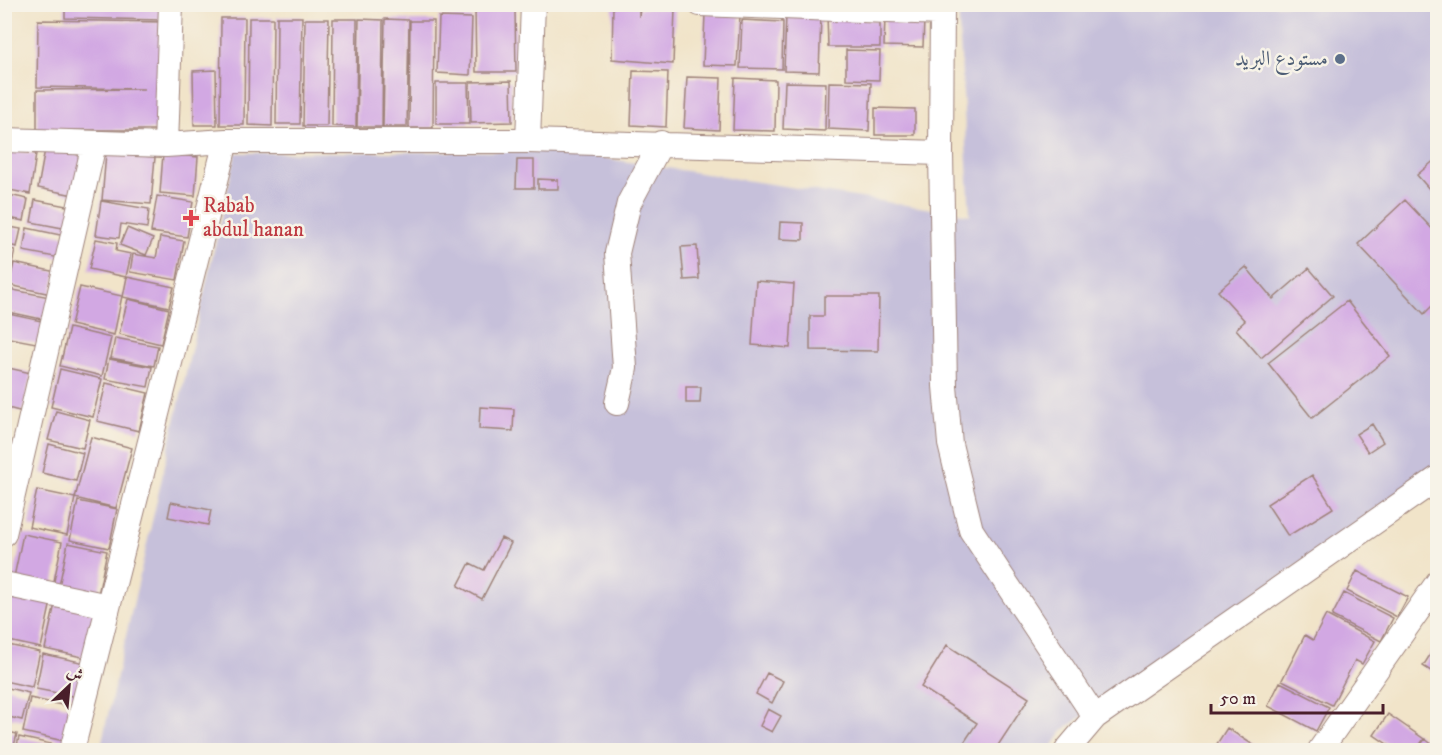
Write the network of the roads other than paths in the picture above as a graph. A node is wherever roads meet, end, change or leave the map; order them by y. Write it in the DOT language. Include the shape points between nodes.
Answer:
graph roads {
  1 [pos="171,4"];
  2 [pos="533,4"];
  3 [pos="700,4"];
  4 [pos="716,5"];
  5 [pos="942,9"];
  6 [pos="4,140"];
  7 [pos="226,141"];
  8 [pos="528,141"];
  9 [pos="661,143"];
  10 [pos="94,144"];
  11 [pos="166,145"];
  12 [pos="941,153"];
  13 [pos="617,403"];
  14 [pos="1437,478"];
  15 [pos="4,534"];
  16 [pos="1437,582"];
  17 [pos="4,584"];
  18 [pos="108,606"];
  19 [pos="1095,717"];
  20 [pos="72,750"];
  21 [pos="1067,750"];
  22 [pos="1320,750"];
  1 -- 11 [label="street"];
  2 -- 8 [label="street"];
  3 -- 4 [label="street"];
  4 -- 5 [label="street"];
  5 -- 12 [label="street"];
  6 -- 10 [label="street"];
  7 -- 8 [label="street"];
  7 -- 11 [label="street"];
  7 -- 18 [label="street"];
  8 -- 9 [label="street"];
  9 -- 12 [label="street"];
  9 -- 13 [label="street" via="629,203 616,254 625,368"];
  10 -- 11 [label="street"];
  10 -- 15 [label="street"];
  12 -- 19 [label="street" via="945,386 950,444 971,530"];
  14 -- 19 [label="street"];
  16 -- 22 [label="street"];
  17 -- 18 [label="street"];
  18 -- 20 [label="street"];
  19 -- 21 [label="street"];
}
